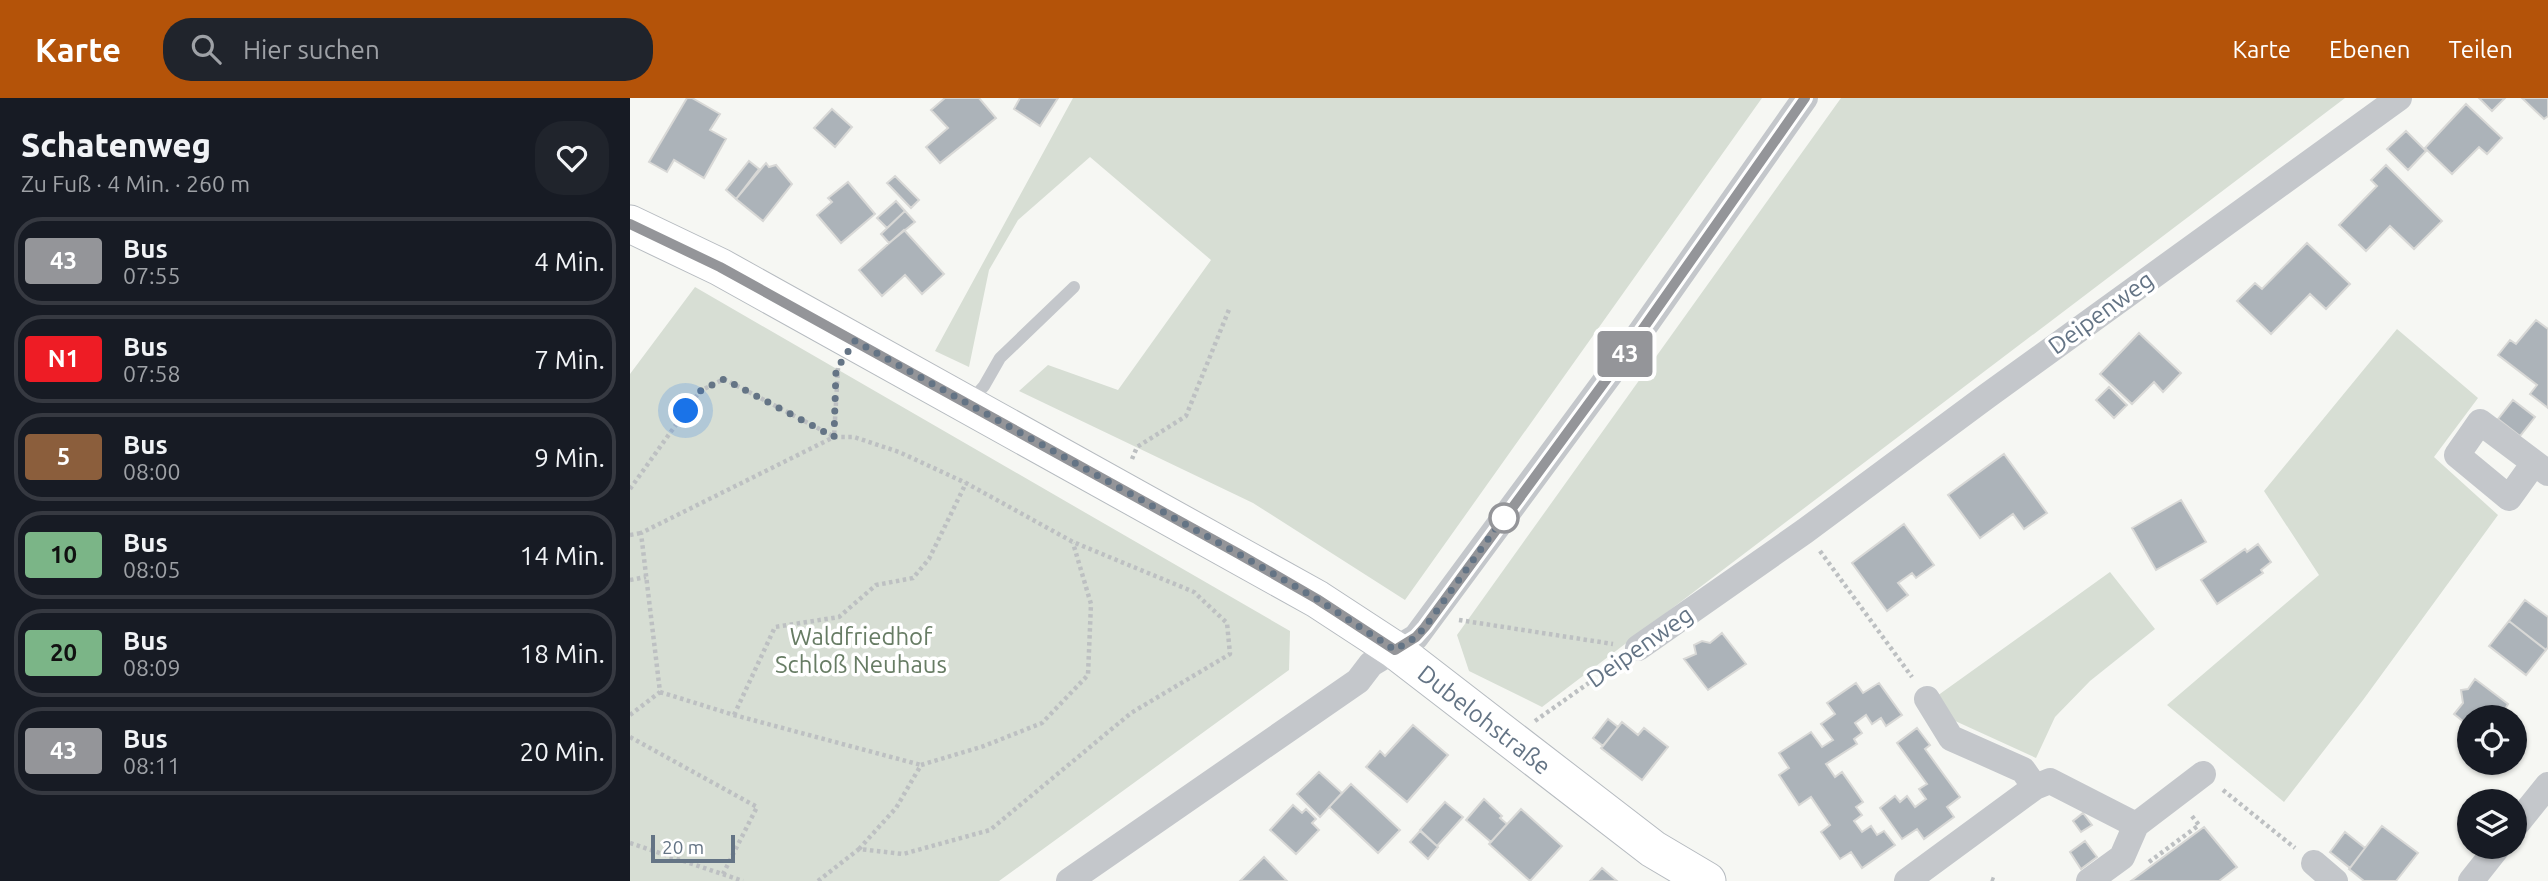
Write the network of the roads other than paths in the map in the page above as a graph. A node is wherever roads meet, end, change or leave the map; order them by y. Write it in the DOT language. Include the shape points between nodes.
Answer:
graph roads {
  1 [pos="1805,98"];
  2 [pos="2399,98"];
  3 [pos="630,224"];
  4 [pos="1074,287"];
  5 [pos="969,404"];
  6 [pos="1638,648"];
  7 [pos="1395,650"];
  8 [pos="1927,699"];
  9 [pos="2203,774"];
  10 [pos="2548,785"];
  11 [pos="2035,787"];
  12 [pos="2527,811"];
  13 [pos="2136,825"];
  14 [pos="2488,859"];
  15 [pos="2314,863"];
  16 [pos="1069,881"];
  17 [pos="1707,881"];
  18 [pos="1907,881"];
  19 [pos="2089,881"];
  20 [pos="2335,881"];
  21 [pos="2471,881"];
  1 -- 7 [label="street" via="1425,627"];
  2 -- 6 [label="street, Deipenweg"];
  3 -- 5 [label="main road, Dubelohstraße" via="712,263"];
  4 -- 5 [label="lane" via="1000,358"];
  5 -- 7 [label="main road, Dubelohstraße" via="1283,579"];
  7 -- 16 [label="street" via="1371,664 1358,681"];
  7 -- 17 [label="main road, Dubelohstraße" via="1653,849"];
  8 -- 11 [label="street" via="1951,738 2023,769"];
  9 -- 13 [label="street"];
  10 -- 12 [label="street"];
  11 -- 13 [label="street" via="2050,781"];
  11 -- 18 [label="street"];
  13 -- 19 [label="street" via="2122,857"];
  14 -- 21 [label="street"];
  15 -- 20 [label="street"];
}
